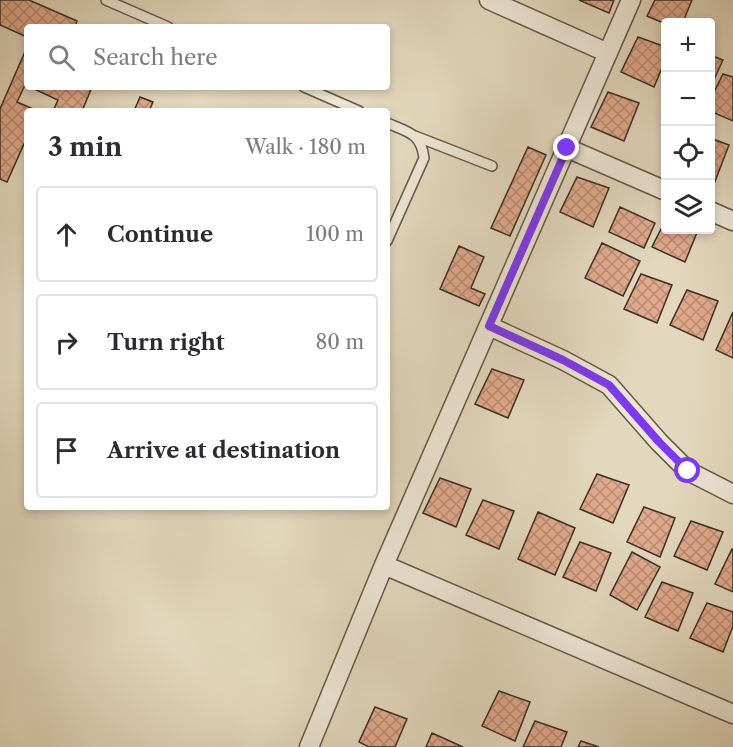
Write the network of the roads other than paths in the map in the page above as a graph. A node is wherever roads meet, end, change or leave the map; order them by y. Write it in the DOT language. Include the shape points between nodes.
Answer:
graph roads {
  1 [pos="106,0"];
  2 [pos="489,0"];
  3 [pos="631,0"];
  4 [pos="161,24"];
  5 [pos="608,53"];
  6 [pos="311,90"];
  7 [pos="352,108"];
  8 [pos="390,124"];
  9 [pos="415,136"];
  10 [pos="567,148"];
  11 [pos="492,166"];
  12 [pos="661,189"];
  13 [pos="715,213"];
  14 [pos="733,220"];
  15 [pos="390,234"];
  16 [pos="489,326"];
  17 [pos="733,494"];
  18 [pos="384,565"];
  19 [pos="733,714"];
  20 [pos="309,747"];
  1 -- 4 [label="lane"];
  2 -- 5 [label="street"];
  3 -- 5 [label="street"];
  5 -- 10 [label="street"];
  6 -- 7 [label="lane"];
  8 -- 9 [label="lane"];
  9 -- 11 [label="lane"];
  9 -- 15 [label="lane" via="423,146 424,158"];
  10 -- 12 [label="street"];
  10 -- 16 [label="street"];
  13 -- 14 [label="street"];
  16 -- 17 [label="street" via="609,385 688,471"];
  16 -- 18 [label="street"];
  18 -- 19 [label="street"];
  18 -- 20 [label="street"];
}
